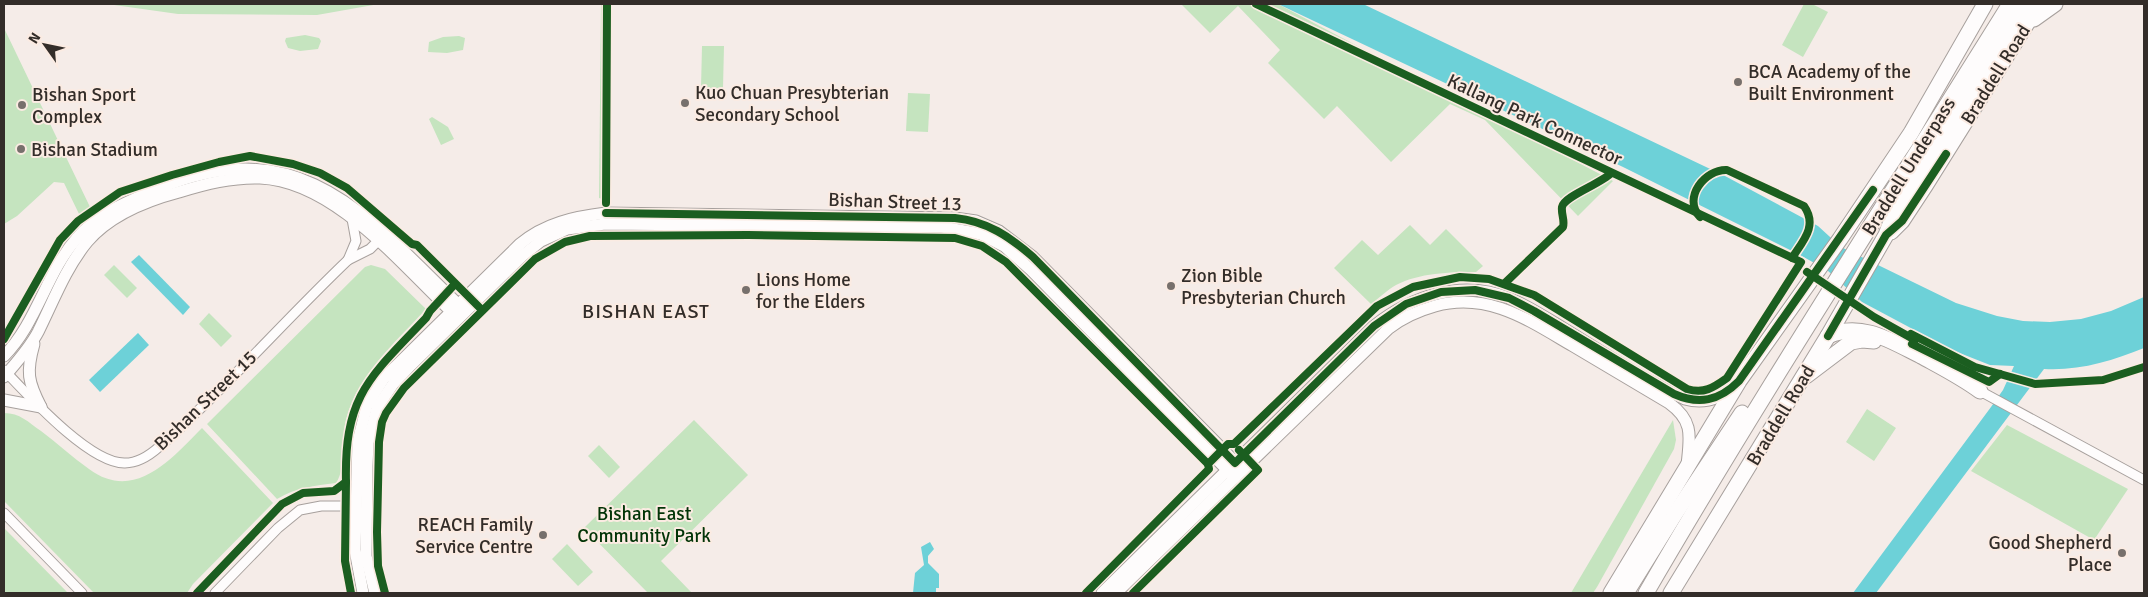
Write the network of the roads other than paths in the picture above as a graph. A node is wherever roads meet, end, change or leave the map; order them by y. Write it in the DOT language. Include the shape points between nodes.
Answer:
graph roads {
  1 [pos="1974,4"];
  2 [pos="1985,4"];
  3 [pos="2010,4"];
  4 [pos="2023,4"];
  5 [pos="2039,4"];
  6 [pos="2055,4"];
  7 [pos="1962,44"];
  8 [pos="2014,44"];
  9 [pos="352,219"];
  10 [pos="378,226"];
  11 [pos="1886,236"];
  12 [pos="378,241"];
  13 [pos="348,260"];
  14 [pos="458,311"];
  15 [pos="1805,327"];
  16 [pos="37,333"];
  17 [pos="1828,336"];
  18 [pos="1914,352"];
  19 [pos="4,356"];
  20 [pos="5,373"];
  21 [pos="1803,378"];
  22 [pos="1738,382"];
  23 [pos="1984,393"];
  24 [pos="4,400"];
  25 [pos="41,407"];
  26 [pos="1686,466"];
  27 [pos="1235,470"];
  28 [pos="2144,480"];
  29 [pos="356,506"];
  30 [pos="4,513"];
  31 [pos="82,593"];
  32 [pos="215,593"];
  33 [pos="363,593"];
  34 [pos="374,593"];
  35 [pos="1102,593"];
  36 [pos="1116,593"];
  37 [pos="1611,593"];
  38 [pos="1626,593"];
  39 [pos="1646,593"];
  40 [pos="1671,593"];
  1 -- 7 [label="highway"];
  2 -- 7 [label="highway"];
  3 -- 15 [label="highway, Braddell Underpass"];
  4 -- 11 [label="highway, Braddell Underpass" via="1894,214"];
  5 -- 8 [label="highway, Braddell Road"];
  6 -- 8 [label="highway" via="2036,18"];
  7 -- 22 [label="highway" via="1911,133 1815,276"];
  8 -- 11 [label="highway, Braddell Road" via="1902,221"];
  9 -- 12 [label="street"];
  9 -- 13 [label="street, Bishan Street 15" via="356,242"];
  9 -- 16 [label="street" via="306,190 262,178 222,181 142,204 106,224 86,244"];
  10 -- 12 [label="street"];
  10 -- 14 [label="street"];
  10 -- 19 [label="street" via="331,192 290,173 233,169 175,182 110,210 78,236 62,255 17,340"];
  11 -- 17 [label="highway, Braddell Road"];
  12 -- 13 [label="street, Bishan Street 15"];
  12 -- 14 [label="street"];
  13 -- 25 [label="street, Bishan Street 15" via="158,448 144,458 126,463 91,452"];
  14 -- 27 [label="street, Bishan Street 13" via="531,235 579,216 606,213 965,219 999,231 1033,257"];
  14 -- 29 [label="street, Bishan Street 13" via="384,378 367,405 358,441"];
  14 -- 34 [label="street, Bishan Street 13" via="392,384 378,408 368,443 367,466 366,556"];
  15 -- 38 [label="highway" via="1766,376"];
  15 -- 39 [label="highway, Braddell Road"];
  16 -- 20 [label="street"];
  16 -- 25 [label="street" via="28,371 30,386"];
  17 -- 18 [label="highway" via="1850,330 1869,332"];
  17 -- 21 [label="highway, Braddell Road"];
  18 -- 21 [label="highway" via="1869,340 1851,342"];
  18 -- 23 [label="highway" via="1962,377"];
  20 -- 25 [label="street, Bishan Street 15"];
  21 -- 40 [label="highway, Braddell Road"];
  22 -- 26 [label="highway"];
  22 -- 27 [label="street" via="1716,398 1685,399 1509,298 1475,290 1441,292 1406,304 1374,326"];
  23 -- 28 [label="street"];
  24 -- 25 [label="street"];
  26 -- 27 [label="street" via="1689,430 1677,409 1517,313 1485,303 1464,301 1414,312 1392,325"];
  26 -- 37 [label="highway"];
  27 -- 35 [label="street"];
  27 -- 36 [label="street"];
  29 -- 32 [label="street" via="300,510"];
  29 -- 33 [label="street, Bishan Street 13" via="355,550"];
  30 -- 31 [label="street"];
}
